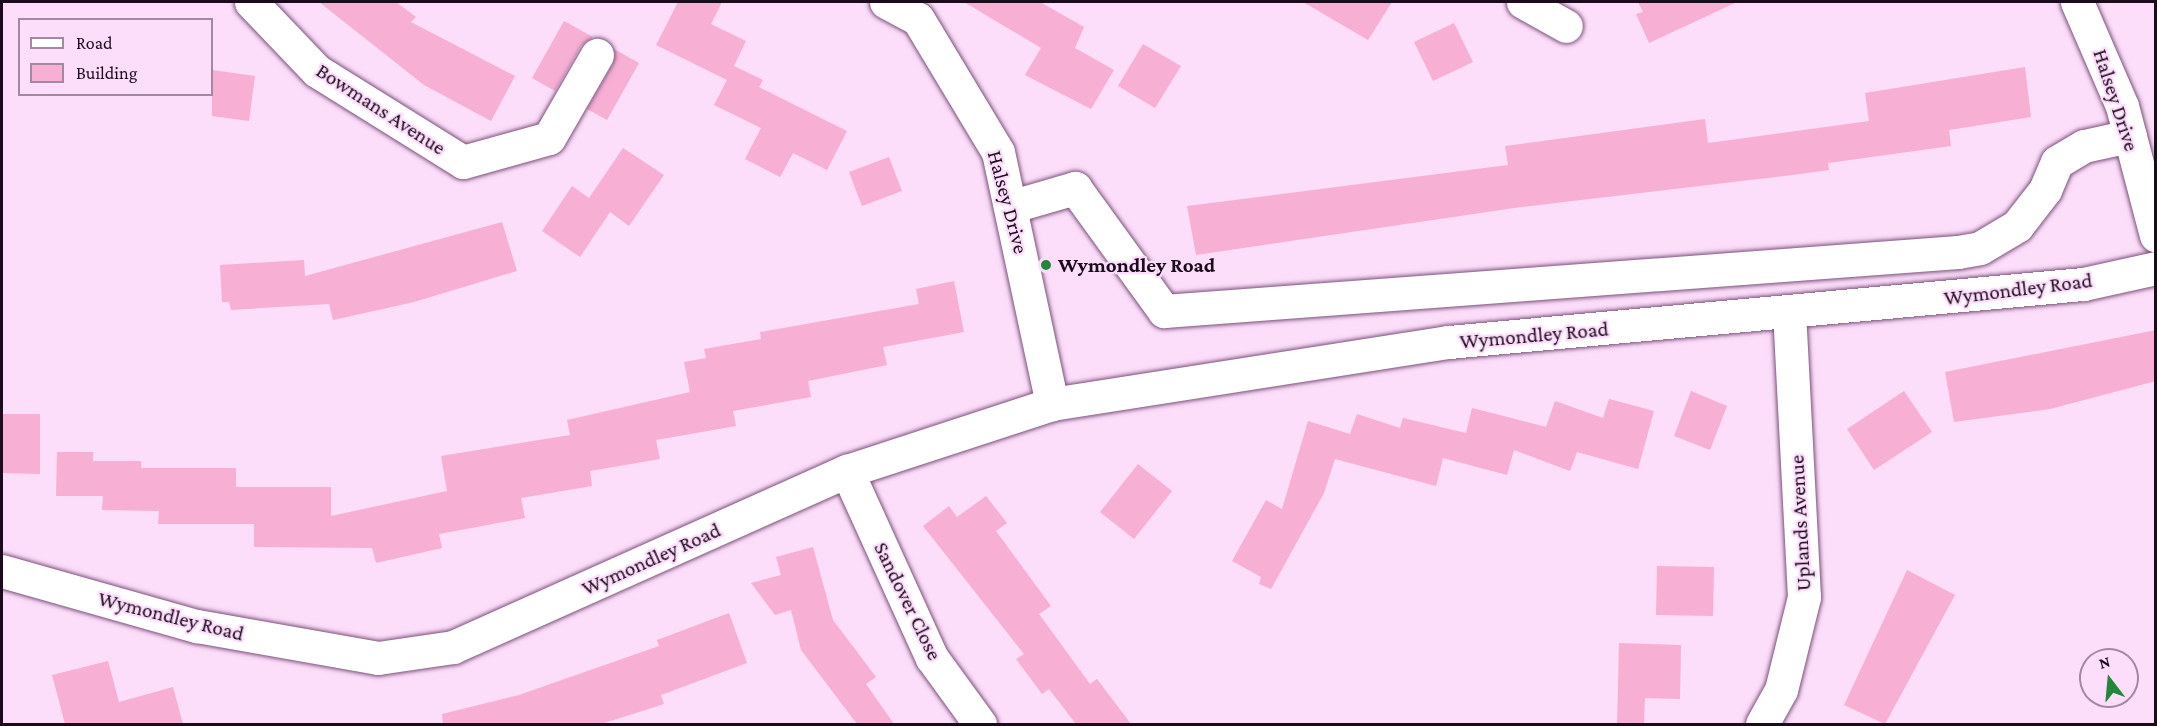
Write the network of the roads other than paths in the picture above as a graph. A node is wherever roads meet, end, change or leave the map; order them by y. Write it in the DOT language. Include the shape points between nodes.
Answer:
graph roads {
  1 [pos="251,2"];
  2 [pos="886,2"];
  3 [pos="1523,2"];
  4 [pos="2077,2"];
  5 [pos="1566,26"];
  6 [pos="597,55"];
  7 [pos="2130,136"];
  8 [pos="1013,206"];
  9 [pos="2156,236"];
  10 [pos="2156,268"];
  11 [pos="1789,314"];
  12 [pos="1052,404"];
  13 [pos="847,471"];
  14 [pos="2,571"];
  15 [pos="980,724"];
  16 [pos="1761,724"];
  1 -- 6 [label="street, Bowmans Avenue" via="317,71 463,162 549,138"];
  2 -- 8 [label="street, Halsey Drive" via="918,19 998,152"];
  3 -- 5 [label="street"];
  4 -- 7 [label="street, Halsey Drive" via="2108,67"];
  7 -- 8 [label="street, Wymondley Road" via="2084,146 2057,162 2044,190 2017,226 1980,248 1958,252 1164,311 1075,188"];
  7 -- 9 [label="street, Halsey Drive"];
  8 -- 12 [label="street, Halsey Drive"];
  10 -- 11 [label="street, Wymondley Road" via="2083,284"];
  11 -- 12 [label="street, Wymondley Road" via="1449,342"];
  11 -- 16 [label="street, Uplands Avenue" via="1804,597 1781,690"];
  12 -- 13 [label="street, Wymondley Road"];
  13 -- 14 [label="street, Wymondley Road" via="453,647 378,658 197,627"];
  13 -- 15 [label="street, Sandover Close" via="932,658"];
}
